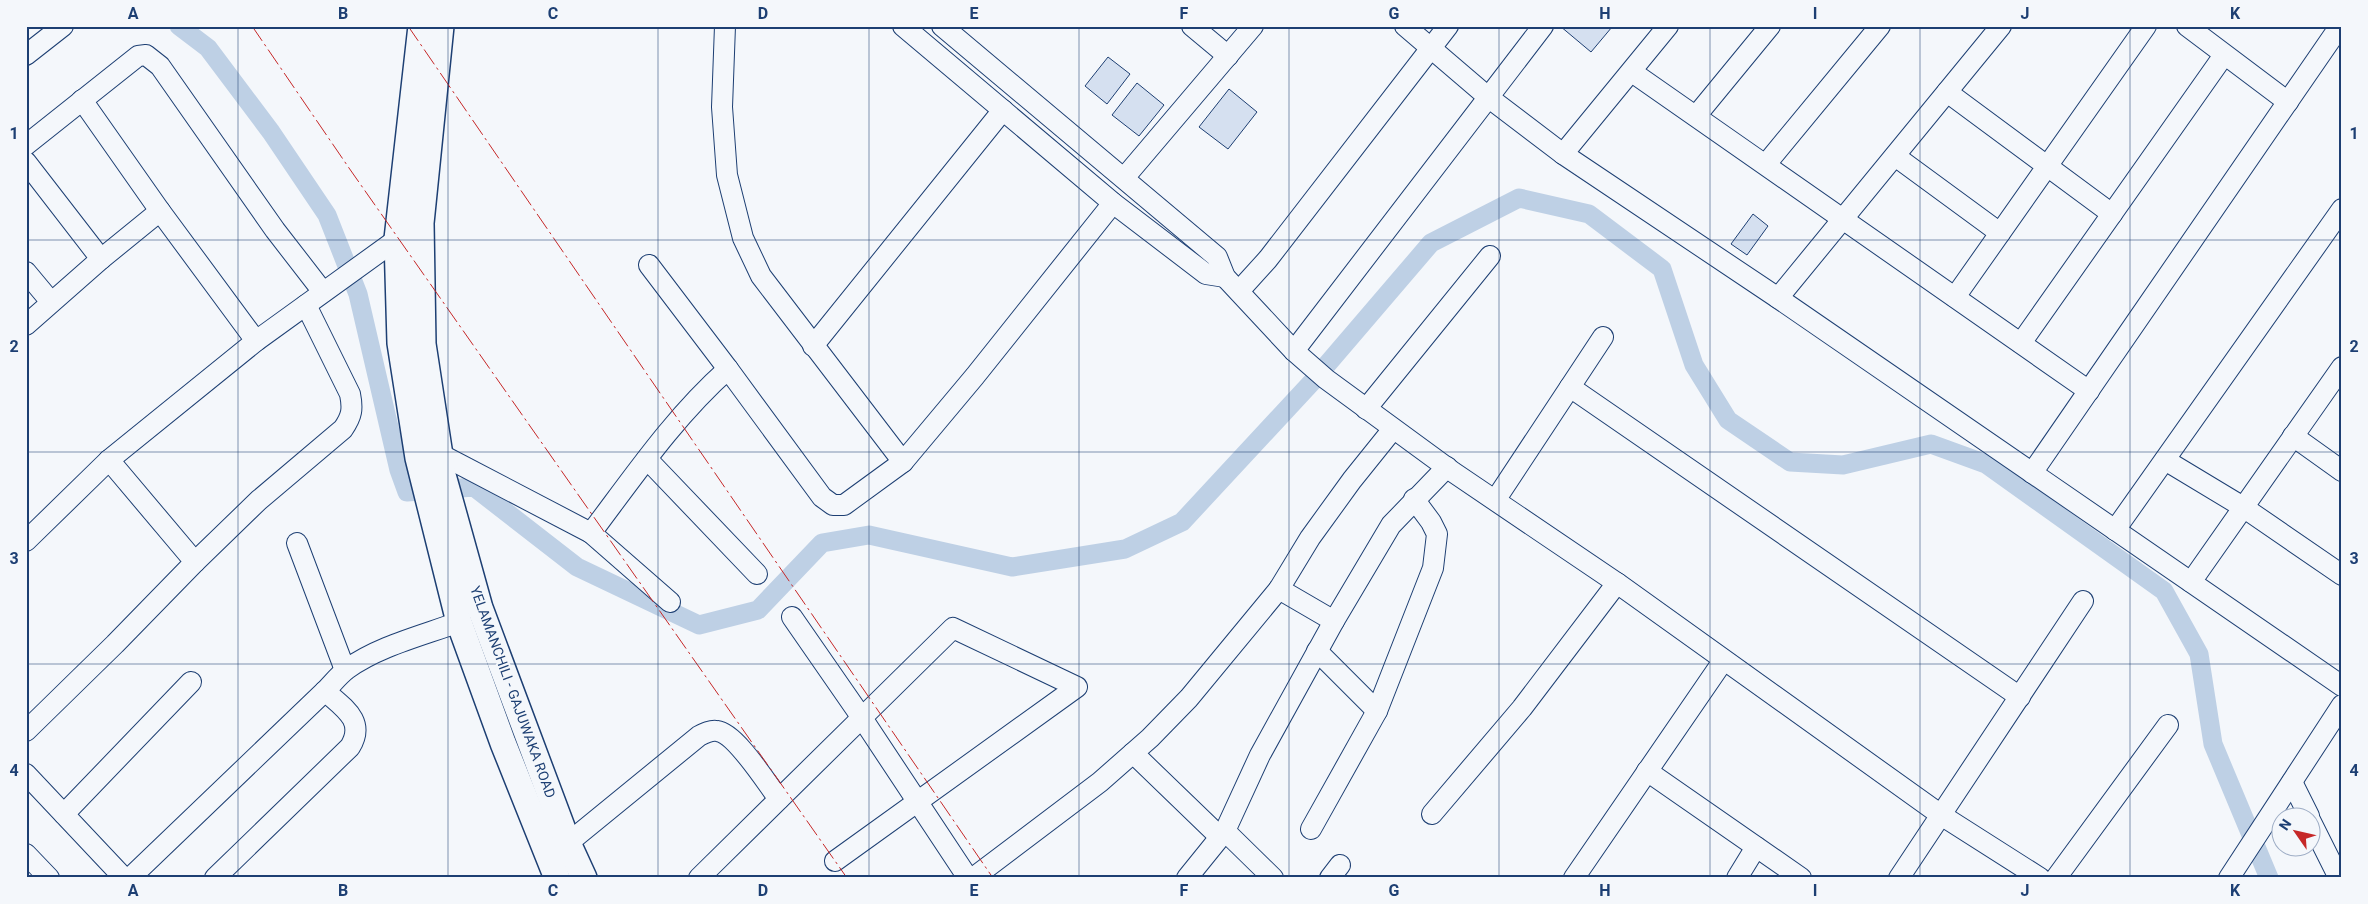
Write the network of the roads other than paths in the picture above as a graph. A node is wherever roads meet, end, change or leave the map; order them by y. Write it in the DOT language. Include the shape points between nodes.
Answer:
graph roads {
  1 [pos="63,26"];
  2 [pos="421,26"];
  3 [pos="441,26"];
  4 [pos="725,26"];
  5 [pos="903,26"];
  6 [pos="942,26"];
  7 [pos="1192,26"];
  8 [pos="1253,26"];
  9 [pos="1405,26"];
  10 [pos="1448,26"];
  11 [pos="1544,26"];
  12 [pos="1668,26"];
  13 [pos="1770,26"];
  14 [pos="1880,26"];
  15 [pos="2001,26"];
  16 [pos="2146,26"];
  17 [pos="2187,26"];
  18 [pos="2334,29"];
  19 [pos="1430,48"];
  20 [pos="2224,54"];
  21 [pos="26,55"];
  22 [pos="1228,56"];
  23 [pos="1632,72"];
  24 [pos="1947,92"];
  25 [pos="1488,97"];
  26 [pos="82,100"];
  27 [pos="2288,102"];
  28 [pos="1003,110"];
  29 [pos="1696,116"];
  30 [pos="28,140"];
  31 [pos="1563,154"];
  32 [pos="1895,156"];
  33 [pos="26,162"];
  34 [pos="1766,164"];
  35 [pos="2047,168"];
  36 [pos="1124,178"];
  37 [pos="1113,203"];
  38 [pos="2342,209"];
  39 [pos="160,212"];
  40 [pos="2112,214"];
  41 [pos="1844,218"];
  42 [pos="420,222"];
  43 [pos="2000,233"];
  44 [pos="397,239"];
  45 [pos="1490,256"];
  46 [pos="101,259"];
  47 [pos="649,265"];
  48 [pos="26,272"];
  49 [pos="1232,284"];
  50 [pos="323,292"];
  51 [pos="1955,297"];
  52 [pos="1778,298"];
  53 [pos="51,302"];
  54 [pos="306,305"];
  55 [pos="26,325"];
  56 [pos="1603,337"];
  57 [pos="256,341"];
  58 [pos="2022,343"];
  59 [pos="813,346"];
  60 [pos="1300,358"];
  61 [pos="728,369"];
  62 [pos="2340,374"];
  63 [pos="1570,387"];
  64 [pos="2089,391"];
  65 [pos="1366,409"];
  66 [pos="1393,430"];
  67 [pos="2293,436"];
  68 [pos="647,459"];
  69 [pos="109,460"];
  70 [pos="2165,460"];
  71 [pos="434,462"];
  72 [pos="903,462"];
  73 [pos="1447,467"];
  74 [pos="2342,471"];
  75 [pos="2032,473"];
  76 [pos="1414,499"];
  77 [pos="1496,500"];
  78 [pos="2243,507"];
  79 [pos="2115,530"];
  80 [pos="591,534"];
  81 [pos="26,541"];
  82 [pos="297,543"];
  83 [pos="195,562"];
  84 [pos="757,574"];
  85 [pos="2342,575"];
  86 [pos="2191,582"];
  87 [pos="1617,583"];
  88 [pos="461,585"];
  89 [pos="1279,589"];
  90 [pos="670,602"];
  91 [pos="2083,602"];
  92 [pos="792,617"];
  93 [pos="1334,621"];
  94 [pos="459,622"];
  95 [pos="1318,651"];
  96 [pos="1723,661"];
  97 [pos="345,670"];
  98 [pos="191,682"];
  99 [pos="2342,686"];
  100 [pos="325,692"];
  101 [pos="2020,697"];
  102 [pos="2342,706"];
  103 [pos="1377,711"];
  104 [pos="862,718"];
  105 [pos="2168,725"];
  106 [pos="26,731"];
  107 [pos="1133,753"];
  108 [pos="1647,771"];
  109 [pos="2292,782"];
  110 [pos="30,787"];
  111 [pos="779,799"];
  112 [pos="917,802"];
  113 [pos="2304,806"];
  114 [pos="64,814"];
  115 [pos="1432,814"];
  116 [pos="1941,815"];
  117 [pos="1310,829"];
  118 [pos="1222,834"];
  119 [pos="2320,839"];
  120 [pos="568,843"];
  121 [pos="1756,846"];
  122 [pos="26,854"];
  123 [pos="835,861"];
  124 [pos="2230,876"];
  125 [pos="1188,877"];
  126 [pos="49,878"];
  127 [pos="124,878"];
  128 [pos="130,878"];
  129 [pos="215,878"];
  130 [pos="557,878"];
  131 [pos="584,878"];
  132 [pos="699,878"];
  133 [pos="968,878"];
  134 [pos="972,878"];
  135 [pos="1273,878"];
  136 [pos="1574,878"];
  137 [pos="1737,878"];
  138 [pos="1801,878"];
  139 [pos="1899,878"];
  140 [pos="2040,878"];
  141 [pos="2056,878"];
  142 [pos="2339,878"];
  1 -- 21 [label="street"];
  2 -- 44 [label="main road, YELAMANCHILI - GAJUWAKA ROAD"];
  3 -- 42 [label="main road, YELAMANCHILI - GAJUWAKA ROAD"];
  4 -- 59 [label="street" via="722,106 726,166 743,238 761,276"];
  5 -- 28 [label="street"];
  6 -- 36 [label="street"];
  7 -- 22 [label="street"];
  8 -- 22 [label="street"];
  9 -- 19 [label="street"];
  10 -- 19 [label="street"];
  11 -- 25 [label="street"];
  12 -- 23 [label="street"];
  13 -- 29 [label="street"];
  14 -- 34 [label="street"];
  15 -- 24 [label="street"];
  16 -- 35 [label="street"];
  17 -- 20 [label="street"];
  18 -- 27 [label="street"];
  19 -- 25 [label="street"];
  19 -- 49 [label="street" via="1268,259"];
  20 -- 27 [label="street"];
  20 -- 40 [label="street"];
  22 -- 36 [label="street"];
  23 -- 29 [label="street"];
  23 -- 31 [label="street"];
  24 -- 32 [label="street"];
  24 -- 35 [label="street"];
  25 -- 31 [label="street"];
  25 -- 60 [label="street"];
  26 -- 30 [label="street"];
  26 -- 39 [label="street"];
  26 -- 50 [label="street" via="138,56 146,55 153,59"];
  27 -- 64 [label="street"];
  28 -- 37 [label="street"];
  28 -- 59 [label="street"];
  29 -- 34 [label="street"];
  31 -- 52 [label="street"];
  32 -- 41 [label="street"];
  32 -- 43 [label="street"];
  33 -- 46 [label="street"];
  34 -- 41 [label="street"];
  35 -- 40 [label="street"];
  35 -- 43 [label="street"];
  36 -- 49 [label="street" via="1218,257"];
  37 -- 49 [label="street" via="1206,274"];
  37 -- 72 [label="street"];
  38 -- 70 [label="street"];
  39 -- 46 [label="street"];
  39 -- 57 [label="street"];
  40 -- 58 [label="street"];
  41 -- 51 [label="street"];
  41 -- 52 [label="street"];
  42 -- 44 [label="street"];
  42 -- 71 [label="main road, YELAMANCHILI - GAJUWAKA ROAD" via="423,344"];
  43 -- 51 [label="street"];
  44 -- 50 [label="street"];
  44 -- 71 [label="main road, YELAMANCHILI - GAJUWAKA ROAD" via="400,343"];
  45 -- 65 [label="street"];
  46 -- 53 [label="street"];
  47 -- 61 [label="street"];
  48 -- 53 [label="street"];
  49 -- 60 [label="street"];
  50 -- 54 [label="street"];
  51 -- 58 [label="street"];
  52 -- 75 [label="street"];
  53 -- 55 [label="street"];
  54 -- 57 [label="street"];
  54 -- 83 [label="street" via="350,394 353,409 349,420 343,429 259,500"];
  56 -- 63 [label="street"];
  57 -- 69 [label="street"];
  58 -- 64 [label="street"];
  59 -- 72 [label="street"];
  60 -- 65 [label="street"];
  61 -- 68 [label="street" via="705,389"];
  61 -- 72 [label="street" via="822,497 833,505 844,505"];
  62 -- 67 [label="street"];
  63 -- 77 [label="street"];
  63 -- 101 [label="street"];
  64 -- 75 [label="street"];
  65 -- 66 [label="street"];
  66 -- 73 [label="street"];
  66 -- 89 [label="street" via="1315,531"];
  67 -- 74 [label="street"];
  67 -- 78 [label="street"];
  68 -- 80 [label="street"];
  68 -- 84 [label="street"];
  69 -- 81 [label="street"];
  69 -- 83 [label="street"];
  70 -- 78 [label="street"];
  70 -- 79 [label="street"];
  71 -- 80 [label="street"];
  71 -- 88 [label="main road, YELAMANCHILI - GAJUWAKA ROAD"];
  73 -- 76 [label="street"];
  73 -- 77 [label="street"];
  75 -- 79 [label="street"];
  76 -- 93 [label="street" via="1391,525"];
  76 -- 103 [label="street" via="1437,534 1433,568"];
  77 -- 87 [label="street"];
  78 -- 85 [label="street"];
  78 -- 86 [label="street"];
  79 -- 86 [label="street"];
  80 -- 90 [label="street"];
  82 -- 97 [label="street"];
  83 -- 106 [label="street"];
  86 -- 99 [label="street"];
  87 -- 96 [label="street"];
  87 -- 115 [label="street" via="1522,708"];
  88 -- 94 [label="main road, YELAMANCHILI - GAJUWAKA ROAD"];
  88 -- 120 [label="main road, YELAMANCHILI - GAJUWAKA ROAD" via="480,608"];
  89 -- 93 [label="street"];
  89 -- 107 [label="street" via="1190,698"];
  91 -- 101 [label="street"];
  92 -- 104 [label="street"];
  93 -- 95 [label="street"];
  94 -- 97 [label="street" via="381,650"];
  94 -- 130 [label="main road, YELAMANCHILI - GAJUWAKA ROAD"];
  95 -- 103 [label="street"];
  95 -- 118 [label="street" via="1260,755"];
  96 -- 108 [label="street"];
  96 -- 116 [label="street"];
  97 -- 100 [label="street"];
  98 -- 114 [label="street"];
  100 -- 128 [label="street"];
  100 -- 129 [label="street" via="352,718 357,728 350,747"];
  101 -- 116 [label="street"];
  102 -- 109 [label="street"];
  103 -- 117 [label="street"];
  104 -- 111 [label="street"];
  104 -- 112 [label="street"];
  104 -- 112 [label="street" via="953,628 1077,687"];
  105 -- 141 [label="street"];
  107 -- 118 [label="street"];
  107 -- 134 [label="street" via="1100,782"];
  108 -- 121 [label="street"];
  108 -- 136 [label="street"];
  109 -- 113 [label="street"];
  109 -- 124 [label="street"];
  110 -- 114 [label="street"];
  111 -- 120 [label="street" via="732,738 718,730 710,731 699,736"];
  111 -- 132 [label="street"];
  112 -- 123 [label="street"];
  112 -- 133 [label="street"];
  114 -- 127 [label="street"];
  116 -- 139 [label="street"];
  116 -- 140 [label="street"];
  118 -- 125 [label="street"];
  118 -- 135 [label="street"];
  119 -- 142 [label="street"];
  120 -- 131 [label="main road, YELAMANCHILI - GAJUWAKA ROAD"];
  121 -- 137 [label="street"];
  121 -- 138 [label="street"];
  122 -- 126 [label="street"];
}
